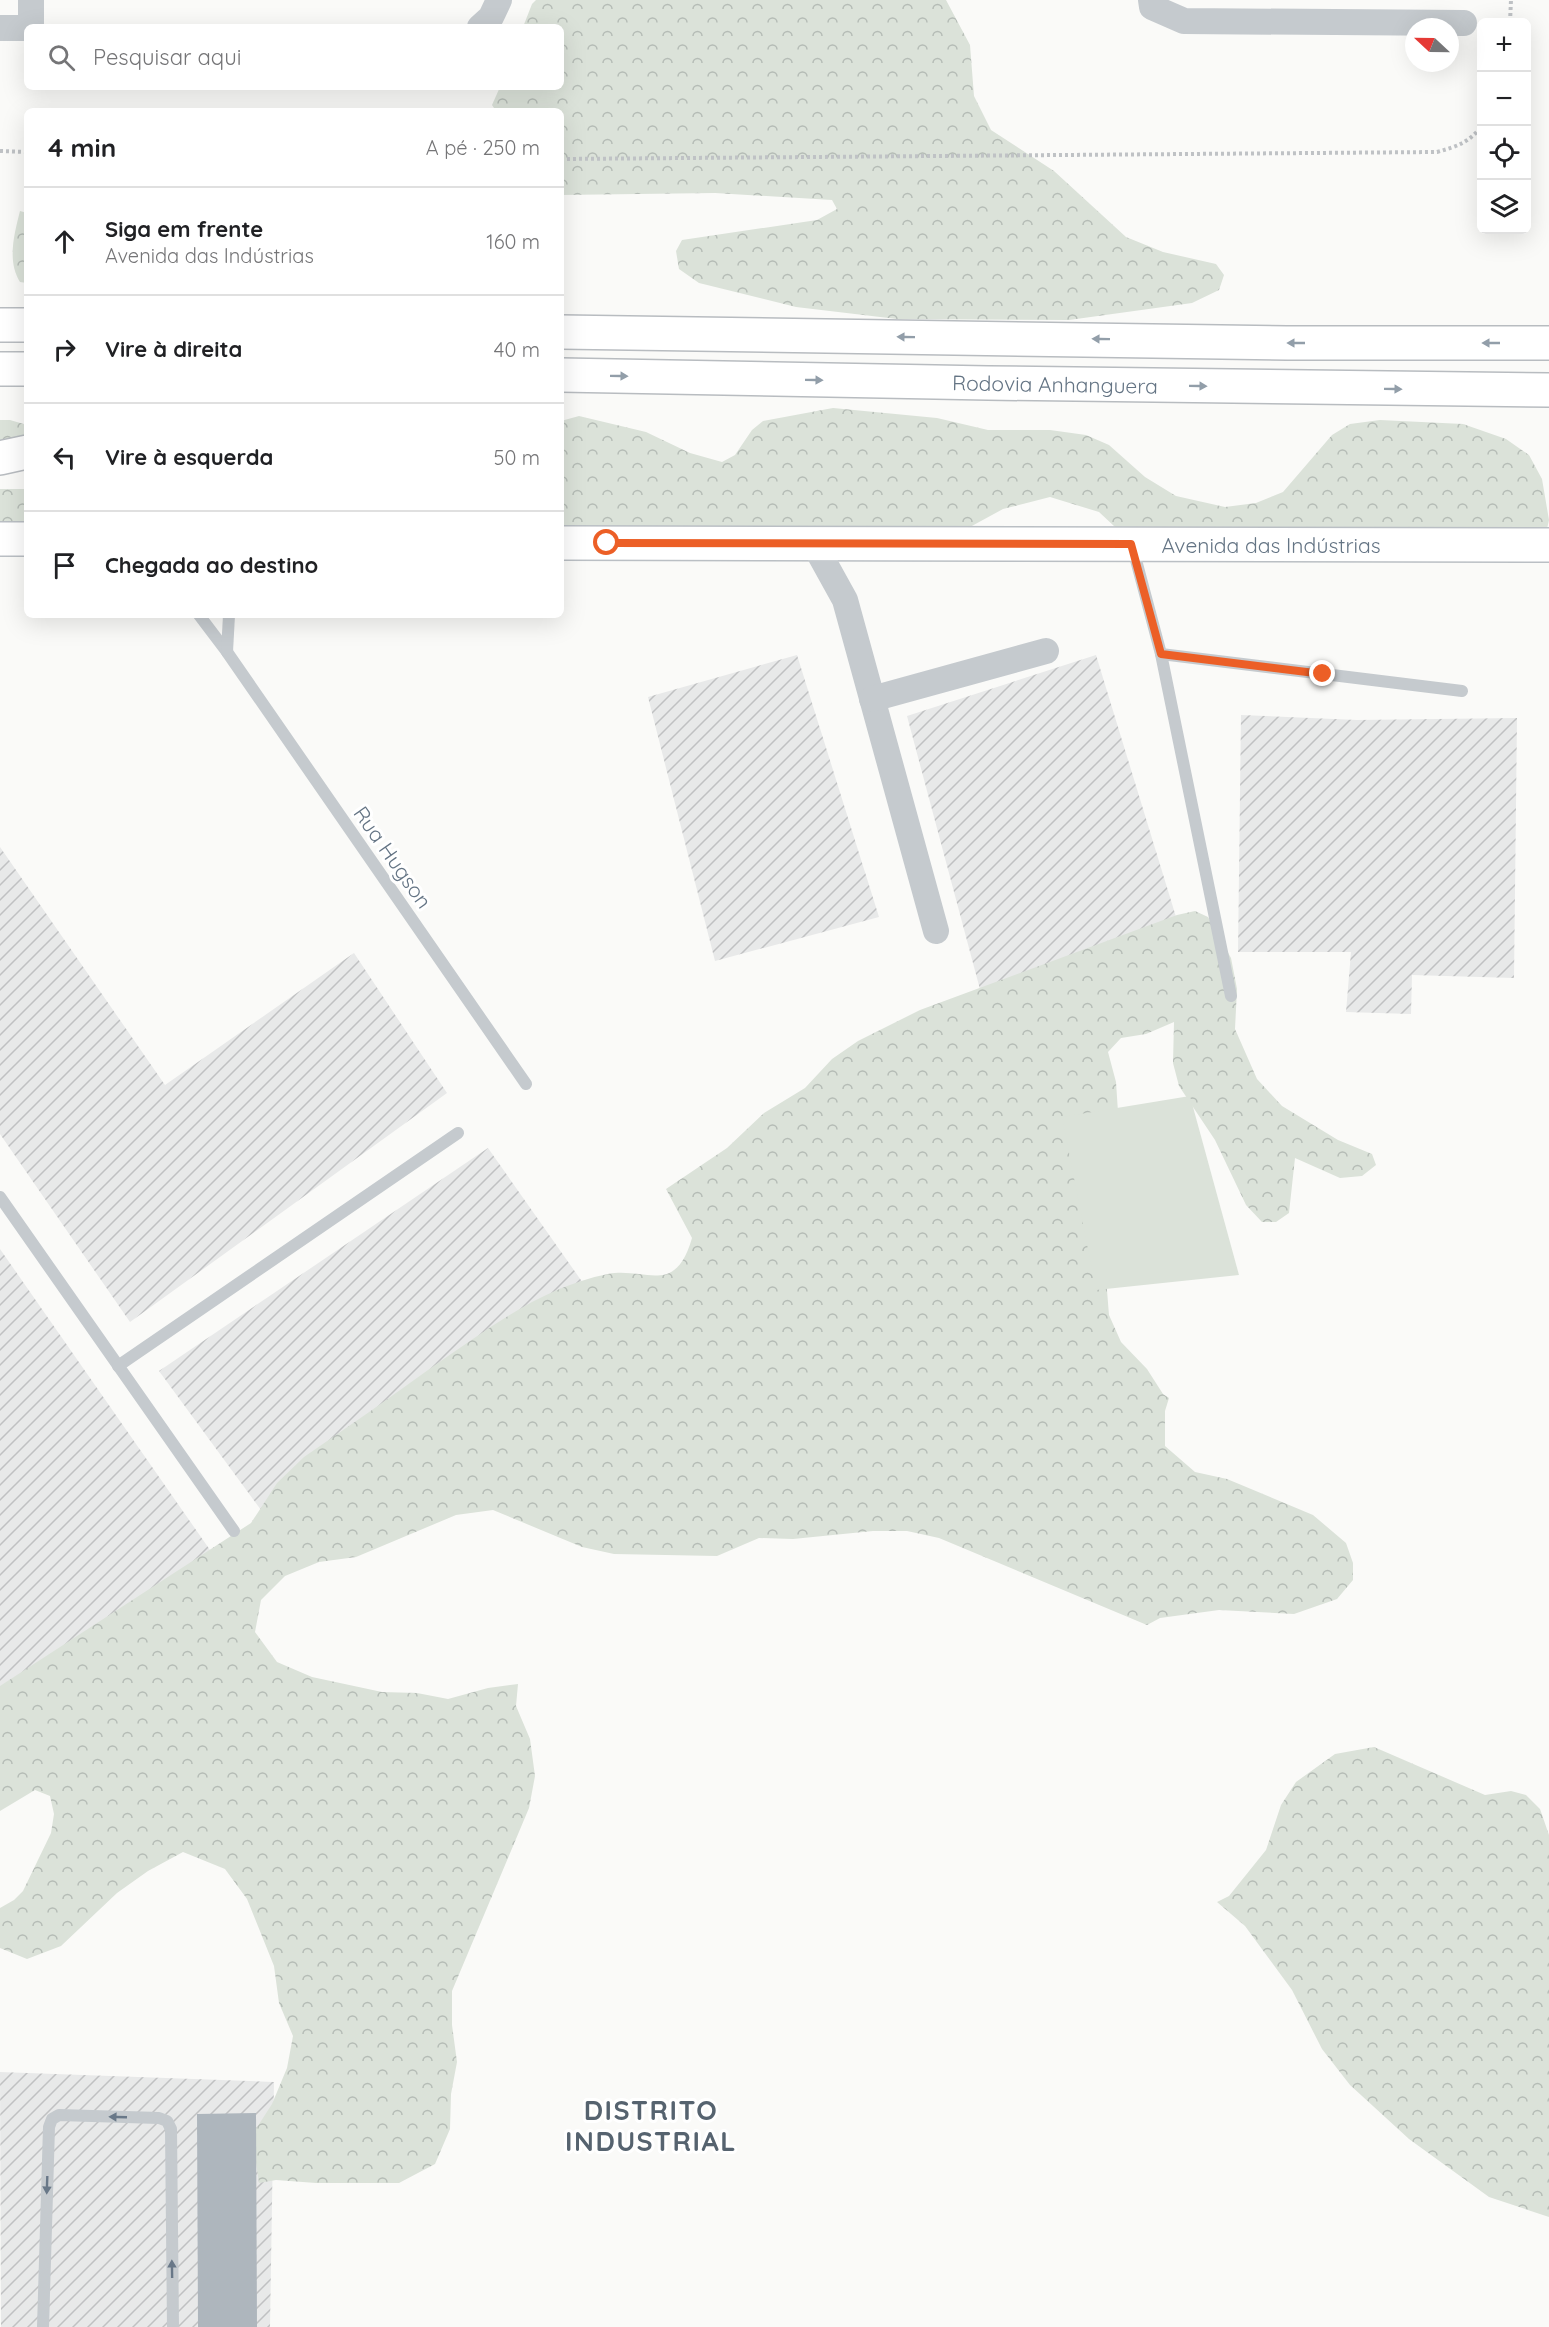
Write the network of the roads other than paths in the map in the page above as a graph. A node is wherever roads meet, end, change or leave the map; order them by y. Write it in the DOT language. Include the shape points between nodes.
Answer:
graph roads {
  1 [pos="31,0"];
  2 [pos="499,0"];
  3 [pos="1151,3"];
  4 [pos="1464,23"];
  5 [pos="29,24"];
  6 [pos="483,24"];
  7 [pos="24,27"];
  8 [pos="0,28"];
  9 [pos="0,325"];
  10 [pos="24,325"];
  11 [pos="564,332"];
  12 [pos="1549,343"];
  13 [pos="0,369"];
  14 [pos="24,369"];
  15 [pos="564,375"];
  16 [pos="1549,390"];
  17 [pos="24,453"];
  18 [pos="0,458"];
  19 [pos="0,539"];
  20 [pos="24,539"];
  21 [pos="564,543"];
  22 [pos="814,544"];
  23 [pos="1131,544"];
  24 [pos="1549,545"];
  25 [pos="201,618"];
  26 [pos="229,618"];
  27 [pos="1046,651"];
  28 [pos="227,652"];
  29 [pos="1161,654"];
  30 [pos="1462,691"];
  31 [pos="872,699"];
  32 [pos="936,932"];
  33 [pos="1231,996"];
  34 [pos="526,1084"];
  35 [pos="458,1133"];
  36 [pos="0,1197"];
  37 [pos="118,1366"];
  38 [pos="234,1531"];
  39 [pos="43,2327"];
  40 [pos="173,2327"];
  1 -- 5 [label="street"];
  2 -- 6 [label="street"];
  3 -- 4 [label="street" via="1184,21"];
  7 -- 8 [label="street"];
  9 -- 10 [label="main road"];
  12 -- 11 [label="main road, one-way"];
  13 -- 14 [label="main road"];
  15 -- 16 [label="main road, Rodovia Anhanguera, one-way"];
  17 -- 18 [label="main road"];
  19 -- 20 [label="main road"];
  21 -- 22 [label="main road, Avenida das Indústrias"];
  22 -- 23 [label="main road, Avenida das Indústrias"];
  22 -- 31 [label="street" via="845,600"];
  23 -- 24 [label="main road, Avenida das Indústrias"];
  23 -- 29 [label="lane"];
  25 -- 28 [label="lane, Rua Hugson"];
  26 -- 28 [label="lane"];
  27 -- 31 [label="street"];
  28 -- 34 [label="lane, Rua Hugson"];
  29 -- 30 [label="lane"];
  29 -- 33 [label="lane"];
  31 -- 32 [label="street"];
  35 -- 37 [label="lane"];
  36 -- 37 [label="lane"];
  37 -- 38 [label="lane"];
  40 -- 39 [label="lane, one-way" via="171,2129 167,2121 59,2115 49,2127"];
}
